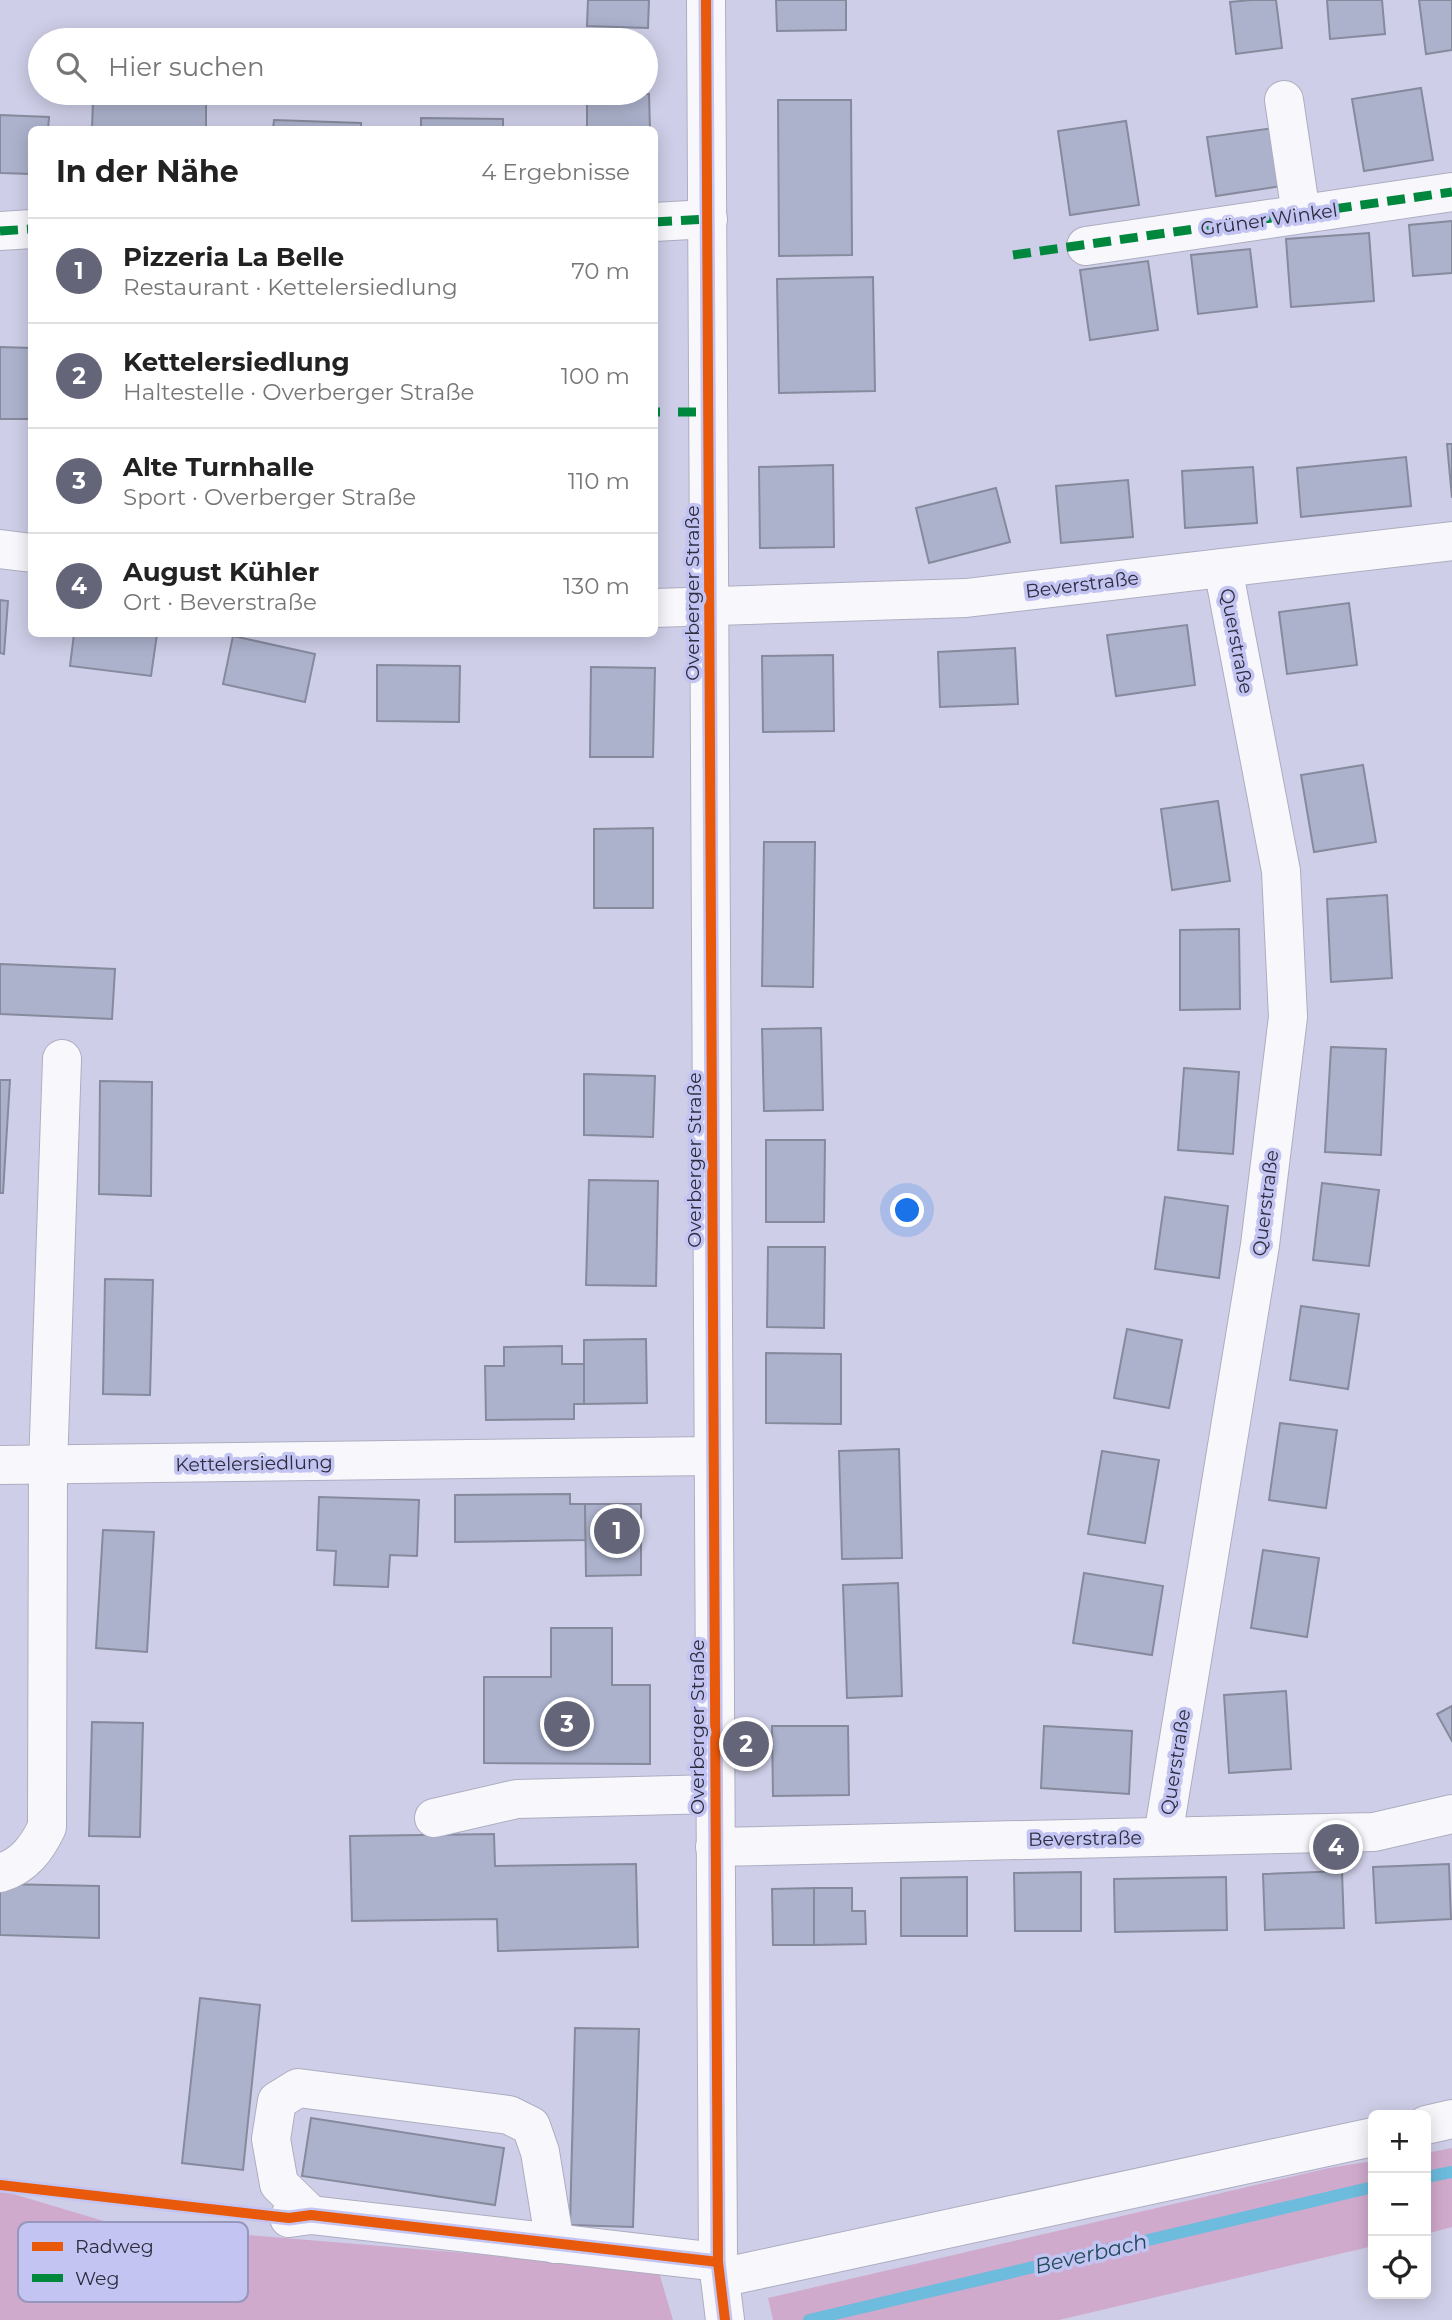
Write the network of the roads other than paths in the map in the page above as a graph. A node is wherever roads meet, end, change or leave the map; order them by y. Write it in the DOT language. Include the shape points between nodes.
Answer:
graph roads {
  1 [pos="706,0"];
  2 [pos="1284,100"];
  3 [pos="1452,192"];
  4 [pos="1301,215"];
  5 [pos="708,219"];
  6 [pos="658,222"];
  7 [pos="28,229"];
  8 [pos="0,231"];
  9 [pos="1086,246"];
  10 [pos="1452,541"];
  11 [pos="0,549"];
  12 [pos="28,552"];
  13 [pos="1223,568"];
  14 [pos="710,607"];
  15 [pos="658,608"];
  16 [pos="62,1059"];
  17 [pos="712,1456"];
  18 [pos="0,1465"];
  19 [pos="48,1467"];
  20 [pos="715,1794"];
  21 [pos="1452,1814"];
  22 [pos="434,1818"];
  23 [pos="1163,1836"];
  24 [pos="715,1847"];
  25 [pos="0,1873"];
  26 [pos="1452,2119"];
  27 [pos="1431,2124"];
  28 [pos="1368,2138"];
  29 [pos="555,2244"];
  30 [pos="721,2289"];
  1 -- 5 [label="street, Overberger Straße"];
  2 -- 4 [label="street"];
  3 -- 4 [label="street, Grüner Winkel"];
  4 -- 9 [label="street, Grüner Winkel"];
  5 -- 6 [label="street"];
  5 -- 14 [label="street, Overberger Straße"];
  7 -- 8 [label="street"];
  10 -- 13 [label="street, Beverstraße"];
  11 -- 12 [label="street"];
  13 -- 14 [label="street, Beverstraße" via="966,598"];
  13 -- 23 [label="street, Querstraße" via="1281,872 1288,1017 1260,1245"];
  14 -- 15 [label="street, Beverstraße"];
  14 -- 17 [label="street, Overberger Straße"];
  16 -- 19 [label="street"];
  17 -- 19 [label="street, Kettelersiedlung"];
  17 -- 20 [label="street, Overberger Straße"];
  18 -- 19 [label="street, Kettelersiedlung"];
  19 -- 25 [label="street" via="47,1827 37,1848 12,1870"];
  20 -- 22 [label="street" via="517,1799"];
  20 -- 24 [label="street, Overberger Straße"];
  21 -- 23 [label="street, Beverstraße" via="1374,1832"];
  23 -- 24 [label="street, Beverstraße"];
  24 -- 30 [label="street, Overberger Straße"];
  26 -- 27 [label="street"];
  28 -- 30 [label="street"];
  29 -- 29 [label="street" via="300,2216 279,2184 271,2138 277,2101 298,2088 509,2115 531,2126 541,2152"];
  29 -- 30 [label="street"];
}
